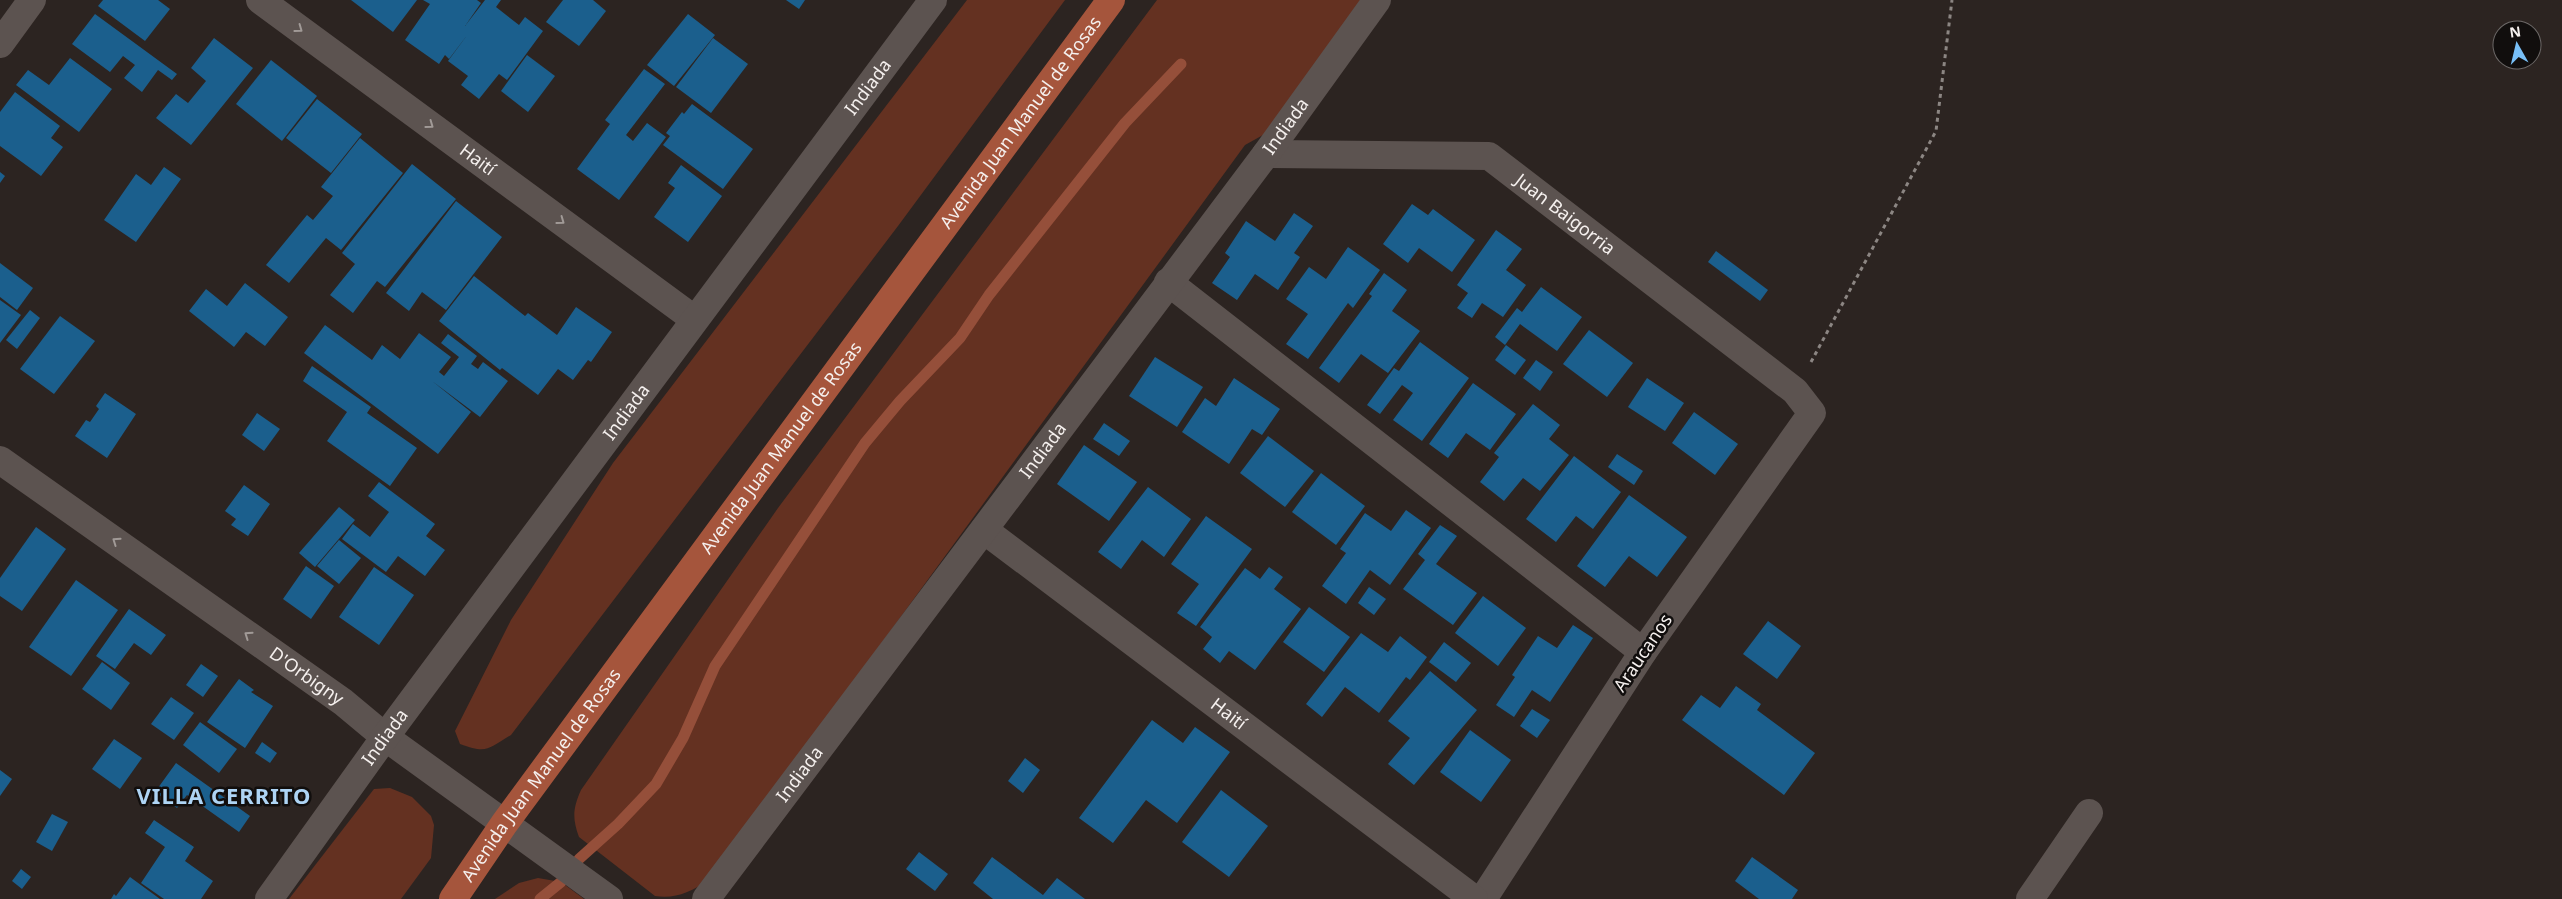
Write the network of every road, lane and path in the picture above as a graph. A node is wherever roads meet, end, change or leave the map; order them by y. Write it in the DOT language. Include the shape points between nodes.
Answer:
graph roads {
  1 [pos="32,0"];
  2 [pos="260,0"];
  3 [pos="933,0"];
  4 [pos="1111,0"];
  5 [pos="1377,0"];
  6 [pos="1952,0"];
  7 [pos="0,44"];
  8 [pos="1266,154"];
  9 [pos="1168,282"];
  10 [pos="694,320"];
  11 [pos="1795,391"];
  12 [pos="1812,413"];
  13 [pos="0,460"];
  14 [pos="984,530"];
  15 [pos="1643,652"];
  16 [pos="385,738"];
  17 [pos="2089,813"];
  18 [pos="504,824"];
  19 [pos="269,899"];
  20 [pos="453,899"];
  21 [pos="609,899"];
  22 [pos="706,899"];
  23 [pos="1474,899"];
  24 [pos="1483,899"];
  25 [pos="2030,899"];
  1 -- 7 [label="street"];
  2 -- 10 [label="street, Haití, one-way"];
  3 -- 10 [label="street, Indiada"];
  4 -- 18 [label="main road, Avenida Juan Manuel de Rosas"];
  5 -- 8 [label="street, Indiada"];
  6 -- 11 [label="path" via="1936,131"];
  8 -- 9 [label="street, Indiada"];
  8 -- 11 [label="street, Juan Baigorria" via="1489,156"];
  9 -- 14 [label="street, Indiada"];
  9 -- 15 [label="street"];
  10 -- 16 [label="street, Indiada"];
  11 -- 12 [label="street, Juan Baigorria"];
  12 -- 15 [label="street, Araucanos"];
  16 -- 13 [label="street, D'Orbigny, one-way" via="343,702"];
  14 -- 22 [label="street, Indiada"];
  14 -- 23 [label="street, Haití"];
  15 -- 24 [label="street, Araucanos"];
  16 -- 18 [label="street, D'Orbigny"];
  16 -- 19 [label="street, Indiada"];
  17 -- 25 [label="street"];
  18 -- 20 [label="main road, Avenida Juan Manuel de Rosas"];
  18 -- 21 [label="street, D'Orbigny"];
}
